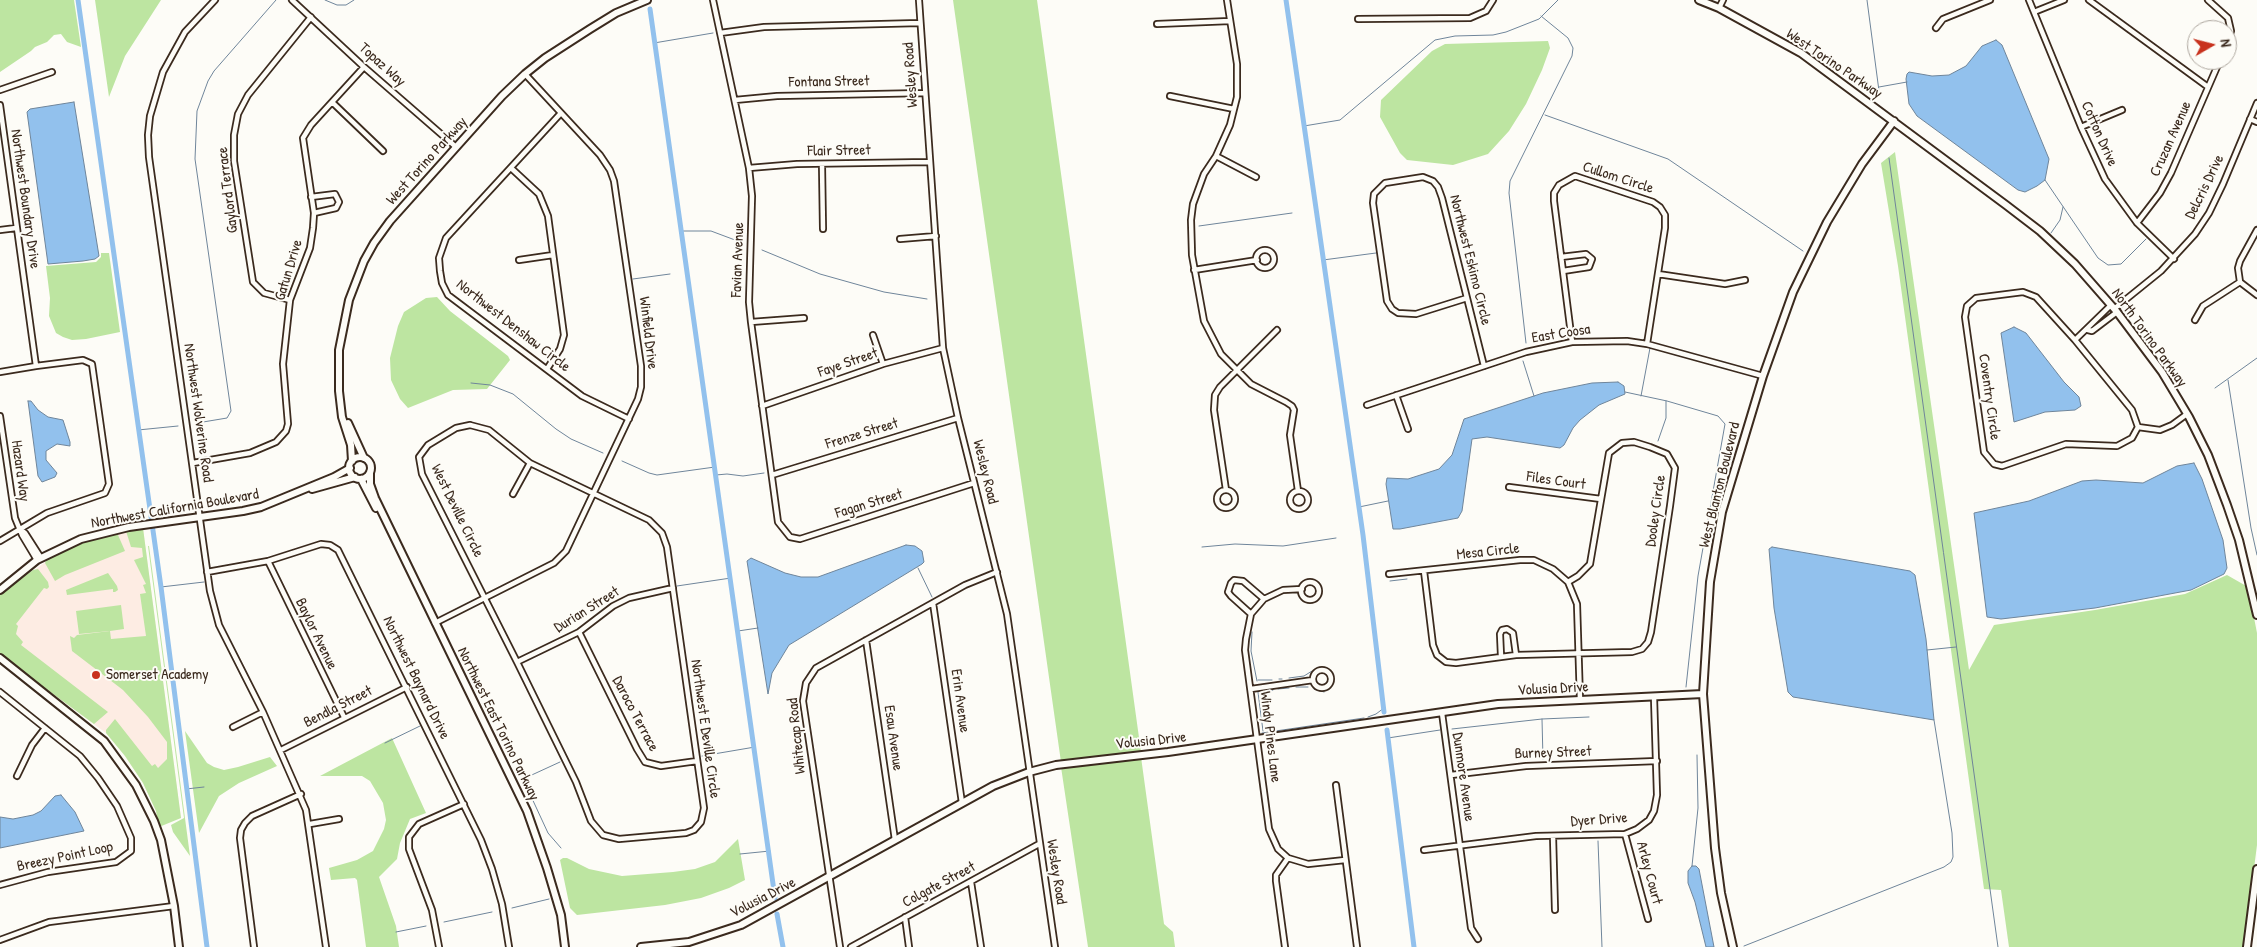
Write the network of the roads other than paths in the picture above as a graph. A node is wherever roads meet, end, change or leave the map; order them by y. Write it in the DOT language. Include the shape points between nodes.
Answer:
graph roads {
  1 [pos="215,0"];
  2 [pos="292,0"];
  3 [pos="647,0"];
  4 [pos="713,0"];
  5 [pos="918,0"];
  6 [pos="1227,0"];
  7 [pos="1493,0"];
  8 [pos="1699,0"];
  9 [pos="1723,0"];
  10 [pos="1990,0"];
  11 [pos="2029,0"];
  12 [pos="2064,0"];
  13 [pos="2088,0"];
  14 [pos="2208,0"];
  15 [pos="1720,8"];
  16 [pos="2034,12"];
  17 [pos="312,17"];
  18 [pos="1358,19"];
  19 [pos="2228,20"];
  20 [pos="1230,22"];
  21 [pos="920,23"];
  22 [pos="1157,24"];
  23 [pos="1936,28"];
  24 [pos="720,33"];
  25 [pos="364,67"];
  26 [pos="2216,70"];
  27 [pos="52,72"];
  28 [pos="525,74"];
  29 [pos="2208,87"];
  30 [pos="0,90"];
  31 [pos="925,93"];
  32 [pos="1170,96"];
  33 [pos="735,100"];
  34 [pos="332,102"];
  35 [pos="2257,103"];
  36 [pos="0,105"];
  37 [pos="1234,109"];
  38 [pos="2122,110"];
  39 [pos="562,113"];
  40 [pos="2250,119"];
  41 [pos="1894,121"];
  42 [pos="2257,122"];
  43 [pos="2081,127"];
  44 [pos="1923,142"];
  45 [pos="456,147"];
  46 [pos="383,151"];
  47 [pos="1216,156"];
  48 [pos="930,162"];
  49 [pos="822,165"];
  50 [pos="511,168"];
  51 [pos="749,168"];
  52 [pos="1256,177"];
  53 [pos="311,197"];
  54 [pos="314,213"];
  55 [pos="2137,223"];
  56 [pos="16,228"];
  57 [pos="823,229"];
  58 [pos="0,230"];
  59 [pos="2257,230"];
  60 [pos="936,236"];
  61 [pos="900,239"];
  62 [pos="553,255"];
  63 [pos="1561,257"];
  64 [pos="2174,259"];
  65 [pos="519,260"];
  66 [pos="1257,260"];
  67 [pos="1194,270"];
  68 [pos="1563,271"];
  69 [pos="1658,274"];
  70 [pos="1745,280"];
  71 [pos="2240,282"];
  72 [pos="2257,295"];
  73 [pos="1467,298"];
  74 [pos="290,300"];
  75 [pos="2114,309"];
  76 [pos="804,318"];
  77 [pos="2195,320"];
  78 [pos="751,322"];
  79 [pos="1277,330"];
  80 [pos="2088,330"];
  81 [pos="873,335"];
  82 [pos="2075,340"];
  83 [pos="1572,342"];
  84 [pos="1647,344"];
  85 [pos="944,348"];
  86 [pos="883,364"];
  87 [pos="36,366"];
  88 [pos="1484,366"];
  89 [pos="547,369"];
  90 [pos="1236,371"];
  91 [pos="0,372"];
  92 [pos="1763,376"];
  93 [pos="1396,394"];
  94 [pos="1367,405"];
  95 [pos="762,406"];
  96 [pos="342,413"];
  97 [pos="2187,414"];
  98 [pos="0,416"];
  99 [pos="958,418"];
  100 [pos="628,419"];
  101 [pos="2138,427"];
  102 [pos="1408,429"];
  103 [pos="364,458"];
  104 [pos="352,461"];
  105 [pos="193,463"];
  106 [pos="530,463"];
  107 [pos="350,468"];
  108 [pos="370,472"];
  109 [pos="772,475"];
  110 [pos="358,478"];
  111 [pos="974,483"];
  112 [pos="1509,487"];
  113 [pos="306,489"];
  114 [pos="1226,490"];
  115 [pos="1298,491"];
  116 [pos="513,494"];
  117 [pos="594,495"];
  118 [pos="1601,499"];
  119 [pos="200,518"];
  120 [pos="385,520"];
  121 [pos="778,522"];
  122 [pos="20,528"];
  123 [pos="0,541"];
  124 [pos="39,559"];
  125 [pos="268,561"];
  126 [pos="1424,571"];
  127 [pos="208,572"];
  128 [pos="997,572"];
  129 [pos="1389,574"];
  130 [pos="1568,582"];
  131 [pos="673,588"];
  132 [pos="1302,589"];
  133 [pos="0,590"];
  134 [pos="486,598"];
  135 [pos="1264,599"];
  136 [pos="933,602"];
  137 [pos="1251,614"];
  138 [pos="2257,615"];
  139 [pos="435,624"];
  140 [pos="579,632"];
  141 [pos="866,640"];
  142 [pos="1578,654"];
  143 [pos="1516,655"];
  144 [pos="1501,656"];
  145 [pos="0,658"];
  146 [pos="518,662"];
  147 [pos="1313,680"];
  148 [pos="407,687"];
  149 [pos="1251,689"];
  150 [pos="0,692"];
  151 [pos="1703,694"];
  152 [pos="1654,696"];
  153 [pos="1580,700"];
  154 [pos="264,712"];
  155 [pos="1442,713"];
  156 [pos="344,717"];
  157 [pos="233,727"];
  158 [pos="45,728"];
  159 [pos="1257,739"];
  160 [pos="281,750"];
  161 [pos="1656,761"];
  162 [pos="697,762"];
  163 [pos="1029,772"];
  164 [pos="1451,775"];
  165 [pos="17,776"];
  166 [pos="1336,785"];
  167 [pos="301,794"];
  168 [pos="962,803"];
  169 [pos="464,804"];
  170 [pos="339,819"];
  171 [pos="310,824"];
  172 [pos="1625,834"];
  173 [pos="1553,836"];
  174 [pos="895,840"];
  175 [pos="1039,844"];
  176 [pos="1460,846"];
  177 [pos="1424,850"];
  178 [pos="1288,858"];
  179 [pos="1345,860"];
  180 [pos="2257,869"];
  181 [pos="829,877"];
  182 [pos="971,882"];
  183 [pos="0,885"];
  184 [pos="174,906"];
  185 [pos="1555,910"];
  186 [pos="905,917"];
  187 [pos="1648,919"];
  188 [pos="1478,939"];
  189 [pos="0,940"];
  190 [pos="689,944"];
  191 [pos="179,947"];
  192 [pos="254,947"];
  193 [pos="326,947"];
  194 [pos="439,947"];
  195 [pos="509,947"];
  196 [pos="564,947"];
  197 [pos="641,947"];
  198 [pos="840,947"];
  199 [pos="851,947"];
  200 [pos="909,947"];
  201 [pos="981,947"];
  202 [pos="1055,947"];
  203 [pos="1285,947"];
  204 [pos="1357,947"];
  205 [pos="1733,947"];
  206 [pos="2247,947"];
  1 -- 105 [label="street, Northwest Wolverine Road" via="185,32 163,72 148,135"];
  2 -- 17 [label="street, Topaz Way"];
  3 -- 28 [label="street, West Torino Parkway" via="594,26"];
  4 -- 24 [label="street, Favian Avenue"];
  5 -- 21 [label="street, Wesley Road"];
  6 -- 20 [label="street"];
  7 -- 18 [label="street" via="1486,11 1470,18"];
  8 -- 15 [label="street, West Torino Parkway"];
  9 -- 15 [label="street"];
  10 -- 23 [label="street" via="1943,19"];
  11 -- 16 [label="street, Cotton Drive"];
  12 -- 16 [label="street"];
  13 -- 29 [label="street"];
  14 -- 19 [label="street"];
  15 -- 41 [label="street, West Torino Parkway" via="1802,53"];
  16 -- 43 [label="street, Cotton Drive"];
  17 -- 25 [label="street, Topaz Way"];
  17 -- 74 [label="street, Gaylord Terrace" via="248,95 238,114 234,135 234,161 253,282 264,293"];
  20 -- 22 [label="street"];
  20 -- 37 [label="street" via="1238,80"];
  21 -- 24 [label="street" via="764,27"];
  21 -- 31 [label="street, Wesley Road"];
  24 -- 33 [label="street, Favian Avenue"];
  25 -- 34 [label="street, Gatun Drive"];
  25 -- 45 [label="street, Topaz Way"];
  26 -- 29 [label="street, Cruzan Avenue"];
  27 -- 30 [label="street"];
  28 -- 39 [label="street, Winfield Drive"];
  28 -- 45 [label="street, West Torino Parkway"];
  29 -- 55 [label="street, Cruzan Avenue" via="2167,180"];
  31 -- 33 [label="street, Fontana Street"];
  31 -- 48 [label="street, Wesley Road"];
  32 -- 37 [label="street"];
  33 -- 51 [label="street, Favian Avenue"];
  34 -- 46 [label="street"];
  34 -- 53 [label="street, Gatun Drive" via="311,124 303,138"];
  35 -- 40 [label="street, Delcris Drive"];
  36 -- 56 [label="street, Northwest Boundary Drive"];
  37 -- 47 [label="street"];
  38 -- 43 [label="street"];
  39 -- 50 [label="street, Northwest Denshaw Circle"];
  39 -- 100 [label="street, Winfield Drive" via="600,155 614,181 641,366 638,399"];
  40 -- 42 [label="street"];
  40 -- 64 [label="street, Delcris Drive" via="2209,213"];
  41 -- 44 [label="street, West Torino Parkway"];
  41 -- 92 [label="street, West Blanton Boulevard" via="1862,164 1826,222 1793,292"];
  43 -- 55 [label="street, Cotton Drive" via="2105,179"];
  44 -- 75 [label="street, North Torino Parkway" via="2040,231 2075,264"];
  45 -- 96 [label="street, West Torino Parkway" via="390,221 364,261 349,300 339,350"];
  47 -- 52 [label="street"];
  47 -- 67 [label="street" via="1204,174 1193,204"];
  48 -- 49 [label="street, Flair Street"];
  48 -- 60 [label="street, Wesley Road"];
  49 -- 51 [label="street, Flair Street"];
  49 -- 57 [label="street"];
  50 -- 62 [label="street" via="535,189 543,201"];
  50 -- 89 [label="street, Northwest Denshaw Circle" via="446,238 439,258 442,283 448,295"];
  51 -- 78 [label="street, Favian Avenue" via="752,196"];
  53 -- 54 [label="street, Gatun Drive"];
  53 -- 54 [label="street" via="335,194 339,202 336,208"];
  54 -- 74 [label="street, Gatun Drive" via="310,248"];
  55 -- 64 [label="street, Cotton Drive"];
  56 -- 58 [label="street"];
  56 -- 87 [label="street, Northwest Boundary Drive"];
  59 -- 71 [label="street" via="2240,261"];
  60 -- 61 [label="street"];
  60 -- 85 [label="street, Wesley Road"];
  62 -- 65 [label="street"];
  62 -- 89 [label="street" via="564,336"];
  63 -- 68 [label="street, Cullom Circle"];
  63 -- 68 [label="street" via="1586,254 1592,259 1589,267"];
  63 -- 69 [label="street, Cullom Circle" via="1554,193 1558,185 1568,178 1583,177 1660,207 1665,215 1665,228"];
  64 -- 75 [label="street, Delcris Drive"];
  66 -- 67 [label="street"];
  67 -- 90 [label="street" via="1204,321 1221,354"];
  68 -- 83 [label="street, Cullom Circle"];
  69 -- 70 [label="street" via="1726,284"];
  69 -- 84 [label="street, Cullom Circle"];
  71 -- 72 [label="street"];
  71 -- 77 [label="street" via="2203,306"];
  73 -- 73 [label="street, Northwest Eskimo Circle" via="1416,314 1407,315 1392,309 1388,301 1373,203 1374,194 1385,183 1424,177 1438,187"];
  73 -- 88 [label="street, Northwest Eskimo Circle"];
  74 -- 105 [label="street, Gatun Drive" via="283,364 286,431 276,442 250,453"];
  75 -- 80 [label="street" via="2088,326"];
  75 -- 80 [label="street" via="2092,331"];
  75 -- 97 [label="street, North Torino Parkway" via="2162,372"];
  76 -- 78 [label="street"];
  78 -- 95 [label="street, Favian Avenue"];
  79 -- 90 [label="street"];
  80 -- 82 [label="street"];
  81 -- 86 [label="street"];
  82 -- 101 [label="street, Coventry Circle" via="2132,410"];
  82 -- 101 [label="street, Coventry Circle" via="2042,301 2029,293 1976,298 1967,306 1965,317 1986,456 1994,464 2002,466 2066,444 2117,446 2132,438"];
  83 -- 84 [label="street, East Coosa"];
  83 -- 88 [label="street, East Coosa"];
  84 -- 92 [label="street, East Coosa"];
  85 -- 86 [label="street, Faye Street"];
  85 -- 99 [label="street, Wesley Road"];
  86 -- 95 [label="street, Faye Street"];
  87 -- 91 [label="street"];
  87 -- 122 [label="street" via="83,360 92,364 109,488 105,493 47,513"];
  88 -- 93 [label="street, East Coosa"];
  89 -- 100 [label="street, Northwest Denshaw Circle" via="582,396"];
  90 -- 114 [label="street" via="1220,387 1214,402"];
  90 -- 115 [label="street" via="1260,390 1292,406 1290,435"];
  92 -- 151 [label="street, West Blanton Boulevard" via="1721,521 1710,582"];
  93 -- 94 [label="street, East Coosa"];
  93 -- 102 [label="street"];
  95 -- 109 [label="street, Favian Avenue"];
  96 -- 103 [label="street, West Torino Parkway"];
  96 -- 104 [label="street, West Torino Parkway"];
  97 -- 101 [label="street" via="2160,430"];
  97 -- 138 [label="street, North Torino Parkway" via="2208,455 2230,514"];
  98 -- 122 [label="street, Hazard Way" via="12,504"];
  99 -- 109 [label="street, Frenze Street"];
  99 -- 111 [label="street, Wesley Road"];
  100 -- 117 [label="street, Winfield Drive"];
  103 -- 104 [label="street"];
  103 -- 108 [label="street" via="370,463"];
  104 -- 107 [label="street"];
  105 -- 119 [label="street, Northwest Wolverine Road"];
  106 -- 116 [label="street"];
  106 -- 117 [label="street, West Deville Circle"];
  106 -- 134 [label="street, West Deville Circle" via="489,430 470,425 456,428 428,445 420,457 422,474"];
  107 -- 110 [label="street"];
  107 -- 113 [label="street, Northwest California Boulevard"];
  108 -- 110 [label="street" via="366,477"];
  108 -- 120 [label="street" via="371,488"];
  109 -- 121 [label="street, Favian Avenue"];
  110 -- 113 [label="street, Northwest California Boulevard"];
  110 -- 120 [label="street"];
  111 -- 121 [label="street, Fagan Street" via="800,539 790,537"];
  111 -- 128 [label="street, Wesley Road"];
  112 -- 118 [label="street, Files Court"];
  113 -- 119 [label="street, Northwest California Boulevard" via="261,506"];
  117 -- 131 [label="street, Northwest E Deville Circle" via="658,527 665,539"];
  117 -- 134 [label="street, Winfield Drive" via="566,551 554,563"];
  118 -- 130 [label="street, Dooley Circle" via="1590,564"];
  118 -- 142 [label="street, Dooley Circle" via="1609,454 1622,443 1650,446 1667,454 1672,461 1675,468 1648,642 1642,649 1632,652"];
  119 -- 124 [label="street, Northwest California Boulevard" via="136,526 88,537"];
  119 -- 127 [label="street, Northwest Wolverine Road"];
  120 -- 139 [label="street, Northwest East Torino Parkway"];
  122 -- 123 [label="street"];
  122 -- 124 [label="street, Hazard Way"];
  124 -- 133 [label="street, Northwest California Boulevard"];
  125 -- 127 [label="street, Northwest Baynard Drive"];
  125 -- 148 [label="street, Northwest Baynard Drive" via="321,544 338,550"];
  125 -- 156 [label="street, Baylor Avenue"];
  126 -- 129 [label="street, Mesa Circle"];
  126 -- 130 [label="street, Mesa Circle" via="1534,560 1553,569"];
  126 -- 144 [label="street, Dooley Circle" via="1437,655 1446,662 1456,663"];
  127 -- 154 [label="street, Northwest Wolverine Road" via="219,625"];
  128 -- 136 [label="street, Whitecap Road"];
  128 -- 163 [label="street, Wesley Road"];
  130 -- 142 [label="street" via="1577,604"];
  131 -- 140 [label="street, Durian Street" via="629,598"];
  131 -- 162 [label="street, Northwest E Deville Circle"];
  132 -- 135 [label="street" via="1284,590"];
  134 -- 139 [label="street, Winfield Drive"];
  134 -- 146 [label="street, Northwest E Deville Circle"];
  135 -- 137 [label="street"];
  135 -- 137 [label="street" via="1243,581 1231,583 1230,596"];
  136 -- 141 [label="street, Whitecap Road"];
  136 -- 168 [label="street, Erin Avenue"];
  137 -- 149 [label="street, Windy Pines Lane" via="1245,650"];
  139 -- 196 [label="street, Northwest East Torino Parkway" via="527,811 561,915"];
  140 -- 146 [label="street, Durian Street"];
  140 -- 162 [label="street, Daroco Terrace" via="645,762 661,766"];
  141 -- 174 [label="street, Esau Avenue"];
  141 -- 181 [label="street, Whitecap Road" via="816,668 804,692"];
  142 -- 143 [label="street, Dooley Circle"];
  142 -- 153 [label="street"];
  143 -- 144 [label="street, Dooley Circle"];
  143 -- 144 [label="street" via="1513,633 1507,629 1500,634"];
  145 -- 184 [label="street" via="93,731 126,769 154,821"];
  146 -- 162 [label="street, Northwest E Deville Circle" via="576,782 591,821 603,835 627,839 694,830 704,812"];
  147 -- 149 [label="street"];
  148 -- 156 [label="street, Bendla Street"];
  148 -- 169 [label="street, Northwest Baynard Drive"];
  149 -- 159 [label="street, Windy Pines Lane"];
  150 -- 158 [label="street, Breezy Point Loop"];
  151 -- 152 [label="street, Volusia Drive"];
  151 -- 205 [label="street, West Blanton Boulevard" via="1715,848"];
  152 -- 153 [label="street, Volusia Drive"];
  152 -- 161 [label="street, Dyer Drive"];
  153 -- 155 [label="street, Volusia Drive" via="1498,704"];
  154 -- 157 [label="street"];
  154 -- 160 [label="street, Northwest Wolverine Road"];
  155 -- 159 [label="street, Volusia Drive"];
  155 -- 164 [label="street, Dunmore Avenue"];
  156 -- 160 [label="street, Bendla Street"];
  158 -- 165 [label="street" via="32,744"];
  158 -- 183 [label="street, Breezy Point Loop" via="80,756 98,778 126,825 131,851 116,862 48,872"];
  159 -- 163 [label="street, Volusia Drive" via="1084,760"];
  159 -- 178 [label="street, Windy Pines Lane" via="1269,829 1278,849"];
  160 -- 167 [label="street, Northwest Wolverine Road"];
  161 -- 164 [label="street, Burney Street" via="1526,766"];
  161 -- 172 [label="street, Dyer Drive" via="1654,811 1638,829"];
  163 -- 168 [label="street, Volusia Drive"];
  163 -- 175 [label="street, Wesley Road"];
  164 -- 176 [label="street, Dunmore Avenue"];
  166 -- 179 [label="street"];
  167 -- 171 [label="street, Northwest Wolverine Road"];
  167 -- 192 [label="street" via="252,816 241,830"];
  168 -- 174 [label="street, Volusia Drive"];
  169 -- 194 [label="street" via="419,824 410,837 409,849 432,910"];
  169 -- 195 [label="street, Northwest Baynard Drive" via="492,869"];
  170 -- 171 [label="street"];
  171 -- 193 [label="street, Northwest Wolverine Road"];
  172 -- 173 [label="street, Dyer Drive"];
  172 -- 187 [label="street, Arley Court"];
  173 -- 176 [label="street, Dyer Drive"];
  173 -- 185 [label="street"];
  174 -- 181 [label="street, Volusia Drive"];
  175 -- 182 [label="street, Colgate Street"];
  175 -- 202 [label="street, Wesley Road"];
  176 -- 177 [label="street, Dyer Drive"];
  176 -- 188 [label="street, Dunmore Avenue" via="1471,928"];
  178 -- 179 [label="street" via="1308,864"];
  178 -- 203 [label="street" via="1276,875"];
  179 -- 204 [label="street"];
  180 -- 206 [label="street"];
  181 -- 190 [label="street, Volusia Drive" via="741,924"];
  181 -- 198 [label="street, Whitecap Road"];
  182 -- 186 [label="street, Colgate Street"];
  182 -- 201 [label="street"];
  184 -- 189 [label="street" via="49,922"];
  184 -- 191 [label="street"];
  186 -- 199 [label="street, Colgate Street"];
  186 -- 200 [label="street"];
  190 -- 197 [label="street, Volusia Drive"];
}
